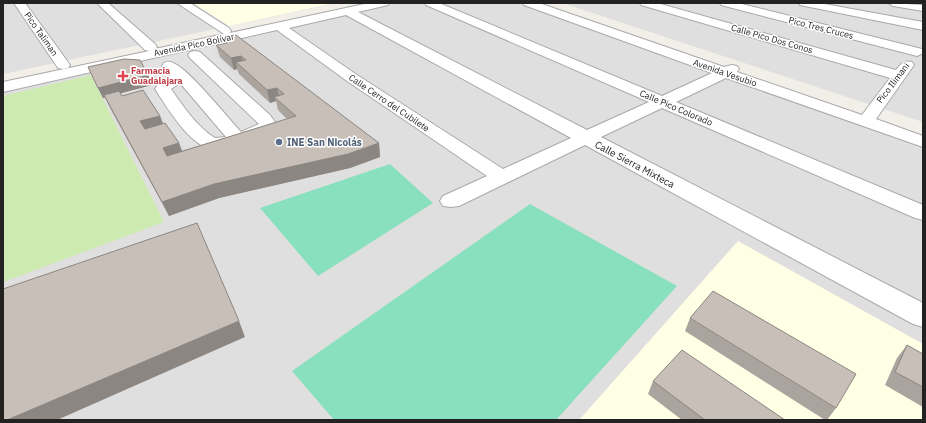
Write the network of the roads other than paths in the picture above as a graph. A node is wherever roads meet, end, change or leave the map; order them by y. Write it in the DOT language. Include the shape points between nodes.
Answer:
graph roads {
  1 [pos="36,3"];
  2 [pos="102,3"];
  3 [pos="182,3"];
  4 [pos="384,3"];
  5 [pos="430,3"];
  6 [pos="528,3"];
  7 [pos="549,3"];
  8 [pos="645,3"];
  9 [pos="725,3"];
  10 [pos="804,3"];
  11 [pos="893,3"];
  12 [pos="16,5"];
  13 [pos="351,7"];
  14 [pos="923,8"];
  15 [pos="279,26"];
  16 [pos="923,26"];
  17 [pos="225,31"];
  18 [pos="206,43"];
  19 [pos="150,46"];
  20 [pos="920,49"];
  21 [pos="195,55"];
  22 [pos="120,62"];
  23 [pos="167,64"];
  24 [pos="63,65"];
  25 [pos="730,70"];
  26 [pos="181,76"];
  27 [pos="899,76"];
  28 [pos="3,79"];
  29 [pos="3,87"];
  30 [pos="662,102"];
  31 [pos="868,117"];
  32 [pos="923,129"];
  33 [pos="585,138"];
  34 [pos="238,139"];
  35 [pos="923,142"];
  36 [pos="501,177"];
  37 [pos="451,201"];
  38 [pos="921,210"];
  39 [pos="923,316"];
  1 -- 12 [label="street"];
  2 -- 19 [label="street"];
  3 -- 17 [label="street"];
  4 -- 13 [label="street, Avenida Pico Bolívar"];
  5 -- 30 [label="street, Calle Pico Colorado"];
  6 -- 25 [label="street, Avenida Vesubio"];
  7 -- 25 [label="street, Avenida Vesubio"];
  8 -- 27 [label="street, Calle Pico Dos Conos"];
  9 -- 20 [label="street, Pico Tres Cruces"];
  10 -- 16 [label="street"];
  11 -- 14 [label="street"];
  12 -- 24 [label="street, Pico Taliman"];
  13 -- 15 [label="street, Avenida Pico Bolívar"];
  13 -- 17 [label="street, Avenida Pico Bolívar"];
  13 -- 33 [label="street, Calle Sierra Mixteca"];
  15 -- 18 [label="street, Avenida Pico Bolívar"];
  15 -- 36 [label="street, Calle Cerro del Cubilete"];
  17 -- 19 [label="street, Avenida Pico Bolívar"];
  18 -- 21 [label="street"];
  18 -- 22 [label="street, Avenida Pico Bolívar"];
  19 -- 24 [label="street, Avenida Pico Bolívar"];
  20 -- 27 [label="street, Pico Ilimani"];
  21 -- 23 [label="street"];
  21 -- 34 [label="street" via="268,124 264,129"];
  22 -- 23 [label="street"];
  22 -- 29 [label="street, Avenida Pico Bolívar"];
  23 -- 26 [label="street"];
  24 -- 28 [label="street, Avenida Pico Bolívar"];
  25 -- 30 [label="street"];
  25 -- 31 [label="street, Avenida Vesubio"];
  26 -- 34 [label="street"];
  26 -- 34 [label="street" via="163,89 197,134 210,144"];
  27 -- 31 [label="street, Pico Ilimani"];
  30 -- 33 [label="street"];
  30 -- 38 [label="street, Calle Pico Colorado"];
  31 -- 32 [label="street, Avenida Vesubio"];
  31 -- 35 [label="street, Avenida Vesubio"];
  33 -- 36 [label="street"];
  33 -- 39 [label="street, Calle Sierra Mixteca"];
  36 -- 37 [label="street"];
}
